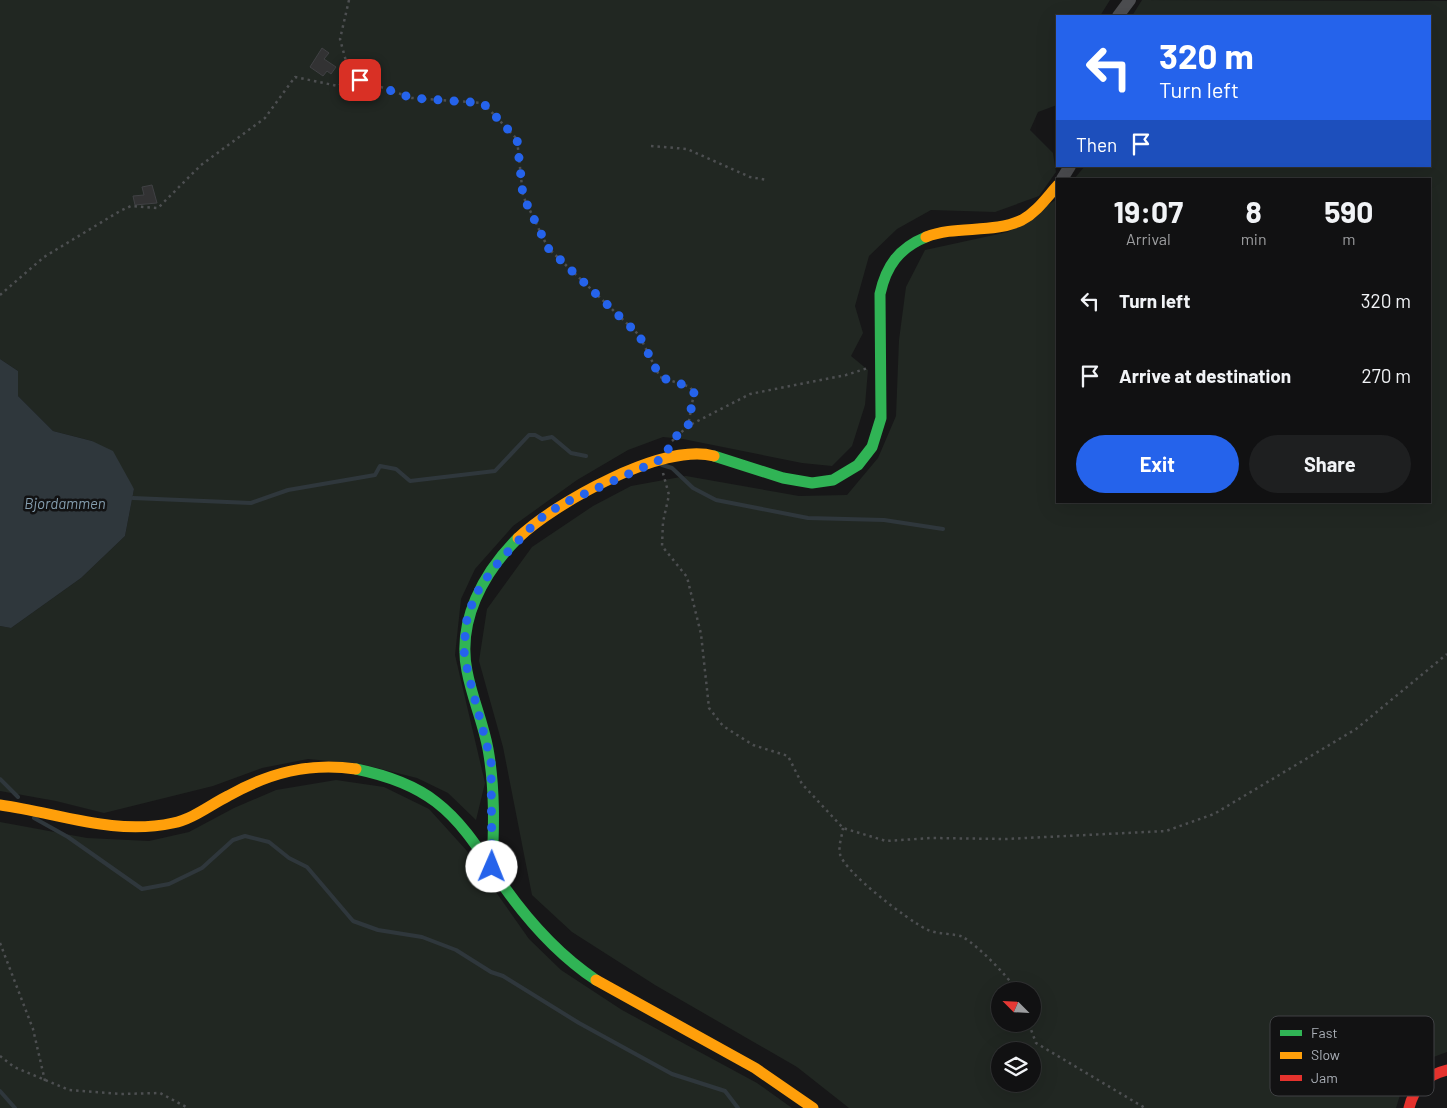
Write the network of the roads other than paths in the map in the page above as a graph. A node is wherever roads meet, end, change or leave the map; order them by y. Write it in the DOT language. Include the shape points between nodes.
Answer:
graph roads {
  1 [pos="1130,0"];
  2 [pos="1119,15"];
  3 [pos="1069,167"];
  4 [pos="1063,178"];
  5 [pos="1056,187"];
  6 [pos="0,805"];
  7 [pos="492,867"];
  8 [pos="1447,1070"];
  9 [pos="1434,1075"];
  10 [pos="812,1108"];
  1 -- 2 [label="street"];
  3 -- 4 [label="street"];
  5 -- 7 [label="street" via="1038,208 1021,220 939,232 912,243 896,256 884,276 880,294 881,421 874,443 860,464 838,478 822,483 805,482 704,454 680,454 567,502 538,520 501,559 474,598 466,623 464,651 491,761"];
  6 -- 7 [label="street" via="97,826 157,826 190,818 239,790 284,772 331,766 393,779 425,794 458,823"];
  7 -- 10 [label="street" via="515,901 580,968 619,993 762,1071"];
  8 -- 9 [label="street"];
}
